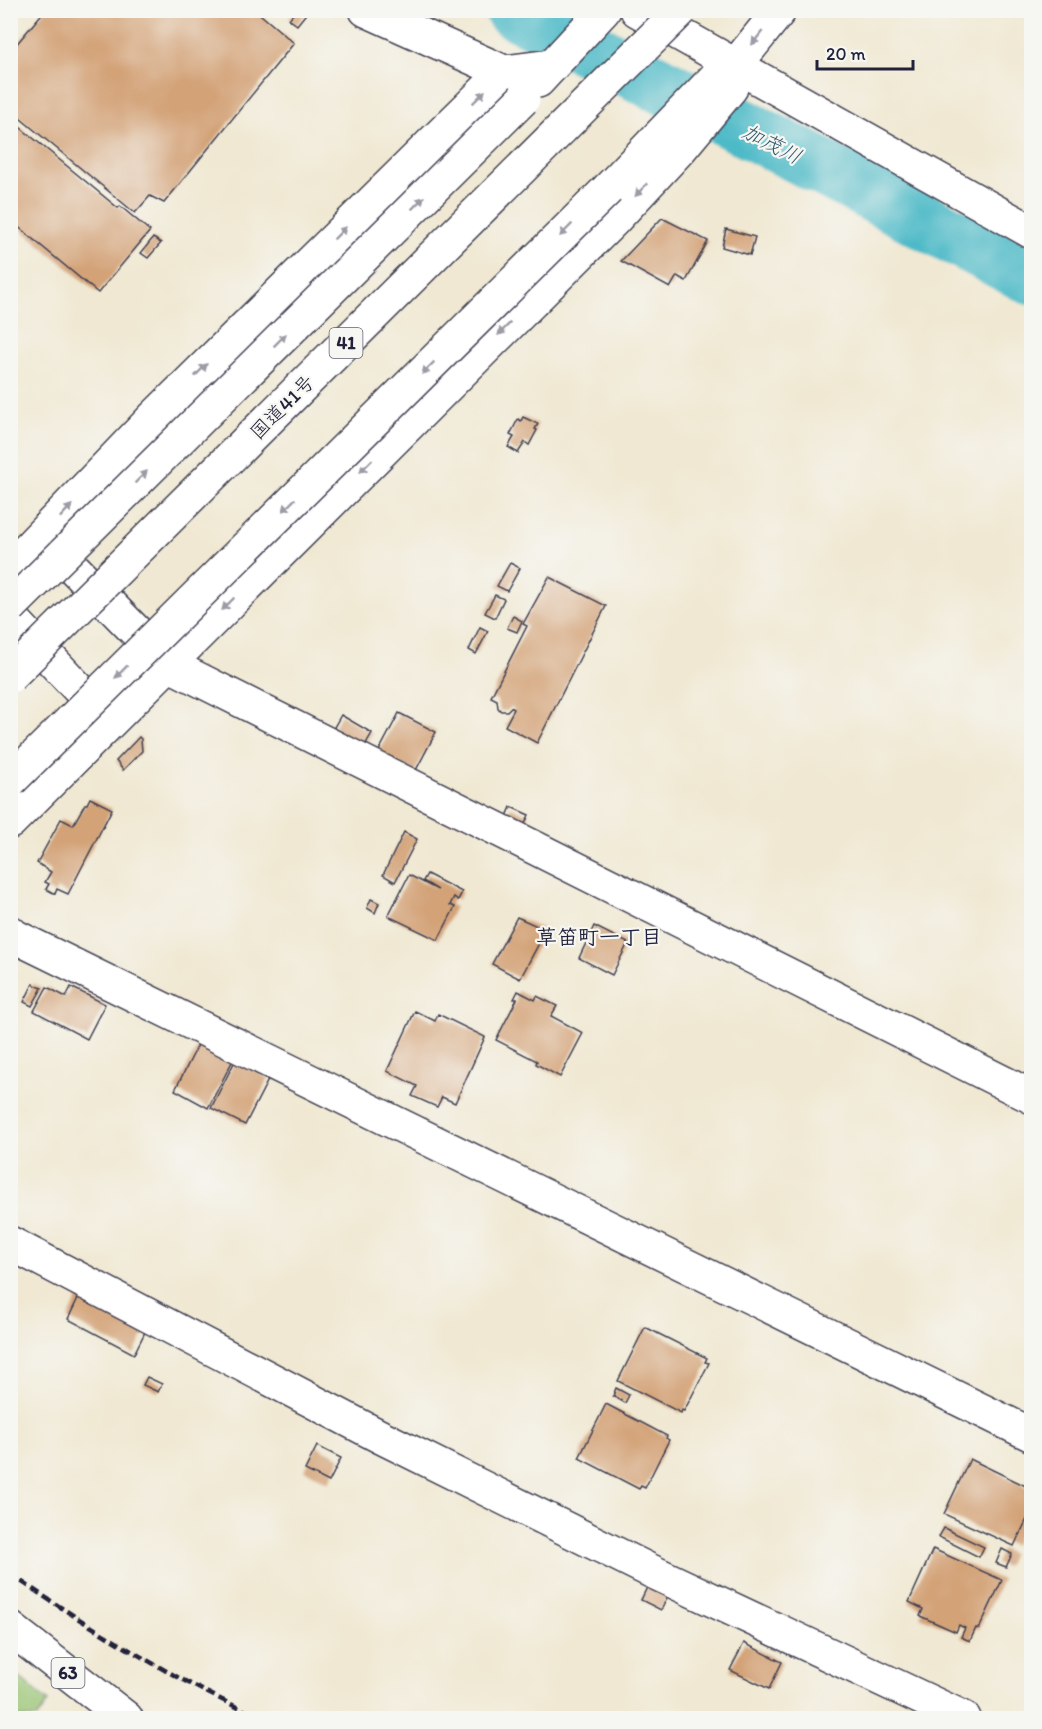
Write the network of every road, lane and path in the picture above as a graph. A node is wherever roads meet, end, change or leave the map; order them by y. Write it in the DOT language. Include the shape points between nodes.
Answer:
graph roads {
  1 [pos="366,10"];
  2 [pos="637,10"];
  3 [pos="654,10"];
  4 [pos="681,10"];
  5 [pos="780,10"];
  6 [pos="598,18"];
  7 [pos="557,60"];
  8 [pos="504,72"];
  9 [pos="728,76"];
  10 [pos="671,141"];
  11 [pos="1032,232"];
  12 [pos="42,536"];
  13 [pos="10,567"];
  14 [pos="10,608"];
  15 [pos="10,616"];
  16 [pos="10,653"];
  17 [pos="168,664"];
  18 [pos="10,676"];
  19 [pos="110,723"];
  20 [pos="10,781"];
  21 [pos="10,822"];
  22 [pos="10,932"];
  23 [pos="1032,1097"];
  24 [pos="10,1243"];
  25 [pos="1032,1435"];
  26 [pos="10,1628"];
  27 [pos="126,1719"];
  28 [pos="964,1719"];
  1 -- 8 [label="main road"];
  2 -- 9 [label="main road"];
  3 -- 16 [label="main road, 国道41号 / 41"];
  4 -- 18 [label="main road, 国道41号 / 41, bridge"];
  5 -- 9 [label="main road, one-way"];
  6 -- 7 [label="main road"];
  7 -- 8 [label="main road"];
  14 -- 7 [label="main road, one-way, bridge" via="523,99"];
  12 -- 8 [label="main road, one-way" via="155,416"];
  9 -- 10 [label="main road"];
  9 -- 11 [label="main road"];
  10 -- 17 [label="main road, one-way" via="614,220"];
  10 -- 20 [label="main road, one-way, bridge" via="608,189"];
  12 -- 13 [label="main road"];
  12 -- 17 [label="main road"];
  15 -- 19 [label="main road"];
  17 -- 19 [label="main road"];
  17 -- 23 [label="main road"];
  19 -- 21 [label="main road"];
  22 -- 25 [label="main road"];
  24 -- 28 [label="main road" via="381,1437 651,1571"];
  26 -- 27 [label="main road, 63"];
}
